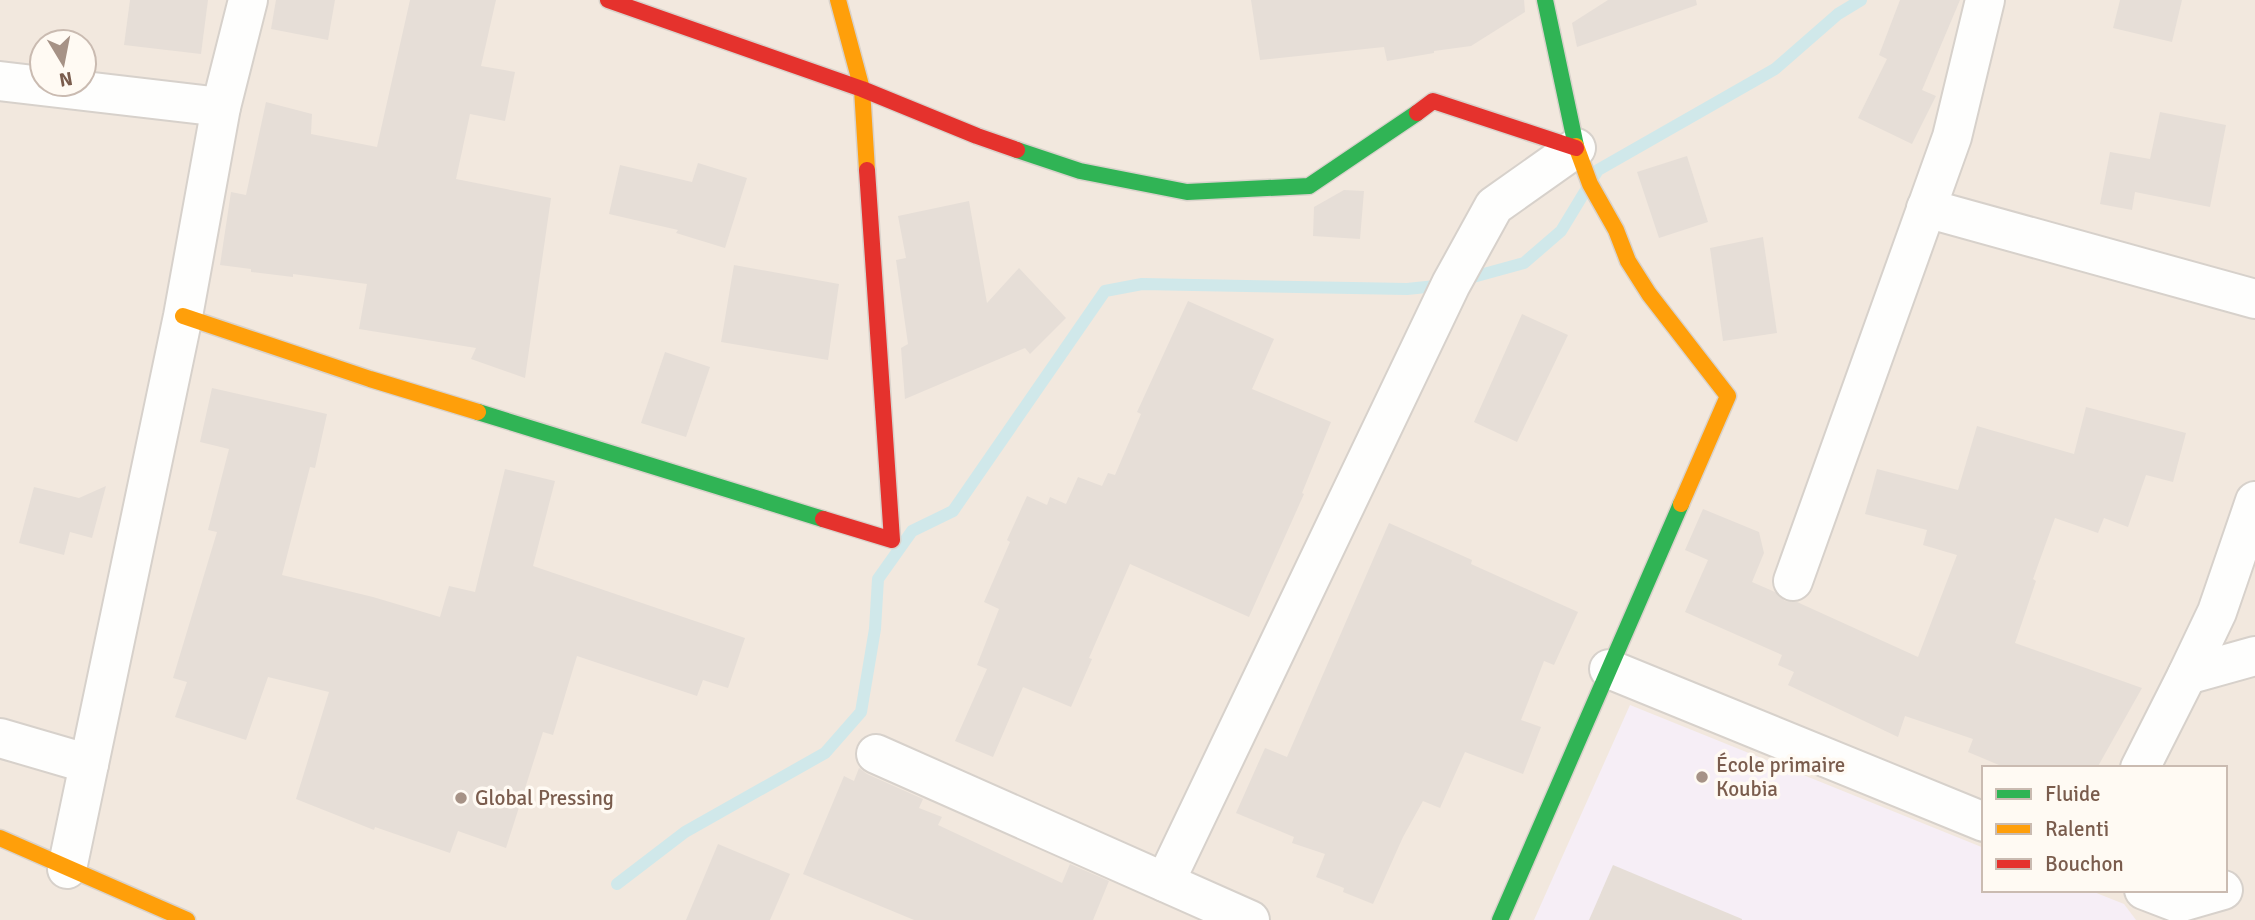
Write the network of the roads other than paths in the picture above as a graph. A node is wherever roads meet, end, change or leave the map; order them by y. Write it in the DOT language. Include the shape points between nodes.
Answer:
graph roads {
  1 [pos="248,0"];
  2 [pos="608,0"];
  3 [pos="838,0"];
  4 [pos="1545,0"];
  5 [pos="1985,0"];
  6 [pos="0,80"];
  7 [pos="862,89"];
  8 [pos="221,107"];
  9 [pos="1576,148"];
  10 [pos="1926,208"];
  11 [pos="2255,299"];
  12 [pos="183,316"];
  13 [pos="2255,501"];
  14 [pos="1793,581"];
  15 [pos="2255,656"];
  16 [pos="1609,668"];
  17 [pos="2188,675"];
  18 [pos="0,738"];
  19 [pos="876,754"];
  20 [pos="89,764"];
  21 [pos="2141,766"];
  22 [pos="1982,821"];
  23 [pos="0,838"];
  24 [pos="67,869"];
  25 [pos="2255,881"];
  26 [pos="1165,883"];
  27 [pos="2227,889"];
  28 [pos="2216,892"];
  29 [pos="2167,904"];
  30 [pos="187,920"];
  31 [pos="1250,920"];
  32 [pos="1500,920"];
  1 -- 8 [label="street"];
  2 -- 7 [label="street"];
  3 -- 7 [label="street"];
  4 -- 9 [label="street"];
  5 -- 10 [label="street" via="1952,137"];
  6 -- 8 [label="street"];
  7 -- 9 [label="street" via="1080,172 1187,192 1309,186 1433,101"];
  7 -- 12 [label="street" via="892,540"];
  8 -- 12 [label="street"];
  9 -- 16 [label="street" via="1590,184 1649,294 1728,396"];
  9 -- 26 [label="street" via="1494,206 1451,284"];
  10 -- 11 [label="street"];
  10 -- 14 [label="street"];
  12 -- 20 [label="street"];
  13 -- 17 [label="street" via="2217,612"];
  15 -- 17 [label="street"];
  16 -- 22 [label="street"];
  16 -- 32 [label="street"];
  17 -- 21 [label="street"];
  18 -- 20 [label="street"];
  19 -- 26 [label="street"];
  20 -- 24 [label="street"];
  23 -- 24 [label="street"];
  24 -- 30 [label="street"];
  25 -- 27 [label="street"];
  26 -- 31 [label="street"];
  28 -- 29 [label="street"];
}
